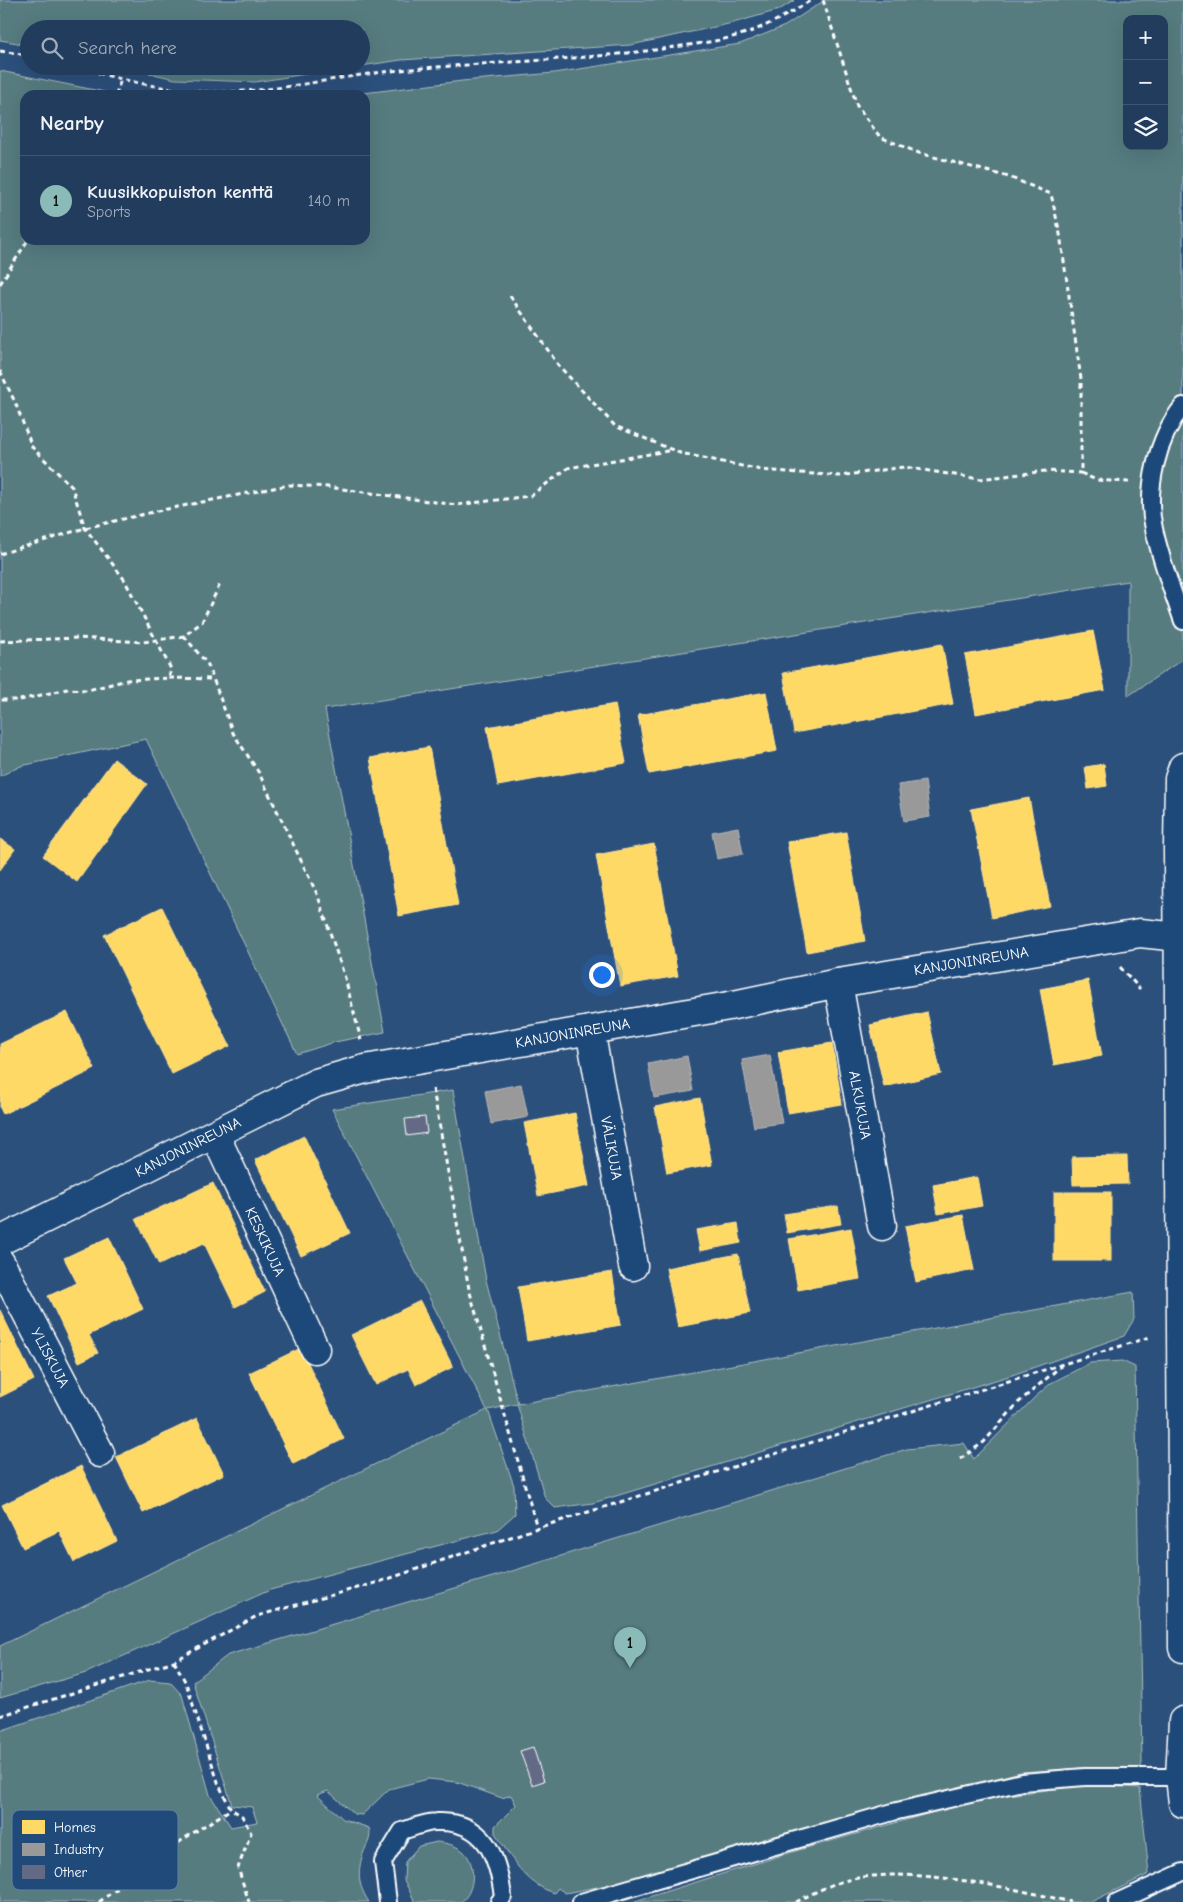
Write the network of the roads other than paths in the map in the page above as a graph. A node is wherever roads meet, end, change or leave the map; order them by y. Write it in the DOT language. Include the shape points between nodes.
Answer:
graph roads {
  1 [pos="1183,406"];
  2 [pos="1183,621"];
  3 [pos="1183,767"];
  4 [pos="1178,937"];
  5 [pos="838,983"];
  6 [pos="590,1030"];
  7 [pos="215,1134"];
  8 [pos="882,1226"];
  9 [pos="0,1241"];
  10 [pos="0,1262"];
  11 [pos="633,1266"];
  12 [pos="1181,1298"];
  13 [pos="314,1349"];
  14 [pos="100,1453"];
  15 [pos="1183,1648"];
  16 [pos="1183,1721"];
  17 [pos="1182,1790"];
  18 [pos="1183,1872"];
  19 [pos="506,1900"];
  20 [pos="388,1902"];
  21 [pos="581,1902"];
  22 [pos="1117,1902"];
  1 -- 2 [label="lane" via="1163,439 1152,483 1154,528"];
  3 -- 4 [label="street" via="1179,779"];
  4 -- 5 [label="street, KANJONINREUNA" via="1140,934"];
  4 -- 12 [label="street"];
  5 -- 6 [label="street, KANJONINREUNA"];
  5 -- 8 [label="street, ALKUKUJA"];
  6 -- 7 [label="street, KANJONINREUNA" via="365,1069 316,1083"];
  6 -- 11 [label="street, VÄLIKUJA"];
  7 -- 9 [label="street, KANJONINREUNA"];
  7 -- 13 [label="street, KESKIKUJA"];
  10 -- 14 [label="street, YLISKUJA"];
  12 -- 15 [label="street"];
  16 -- 17 [label="street"];
  17 -- 21 [label="lane" via="1085,1777 1022,1782 893,1812"];
  18 -- 22 [label="lane"];
  19 -- 20 [label="lane" via="500,1872 485,1838 462,1825 436,1822 402,1831 392,1846 383,1862"];
}
